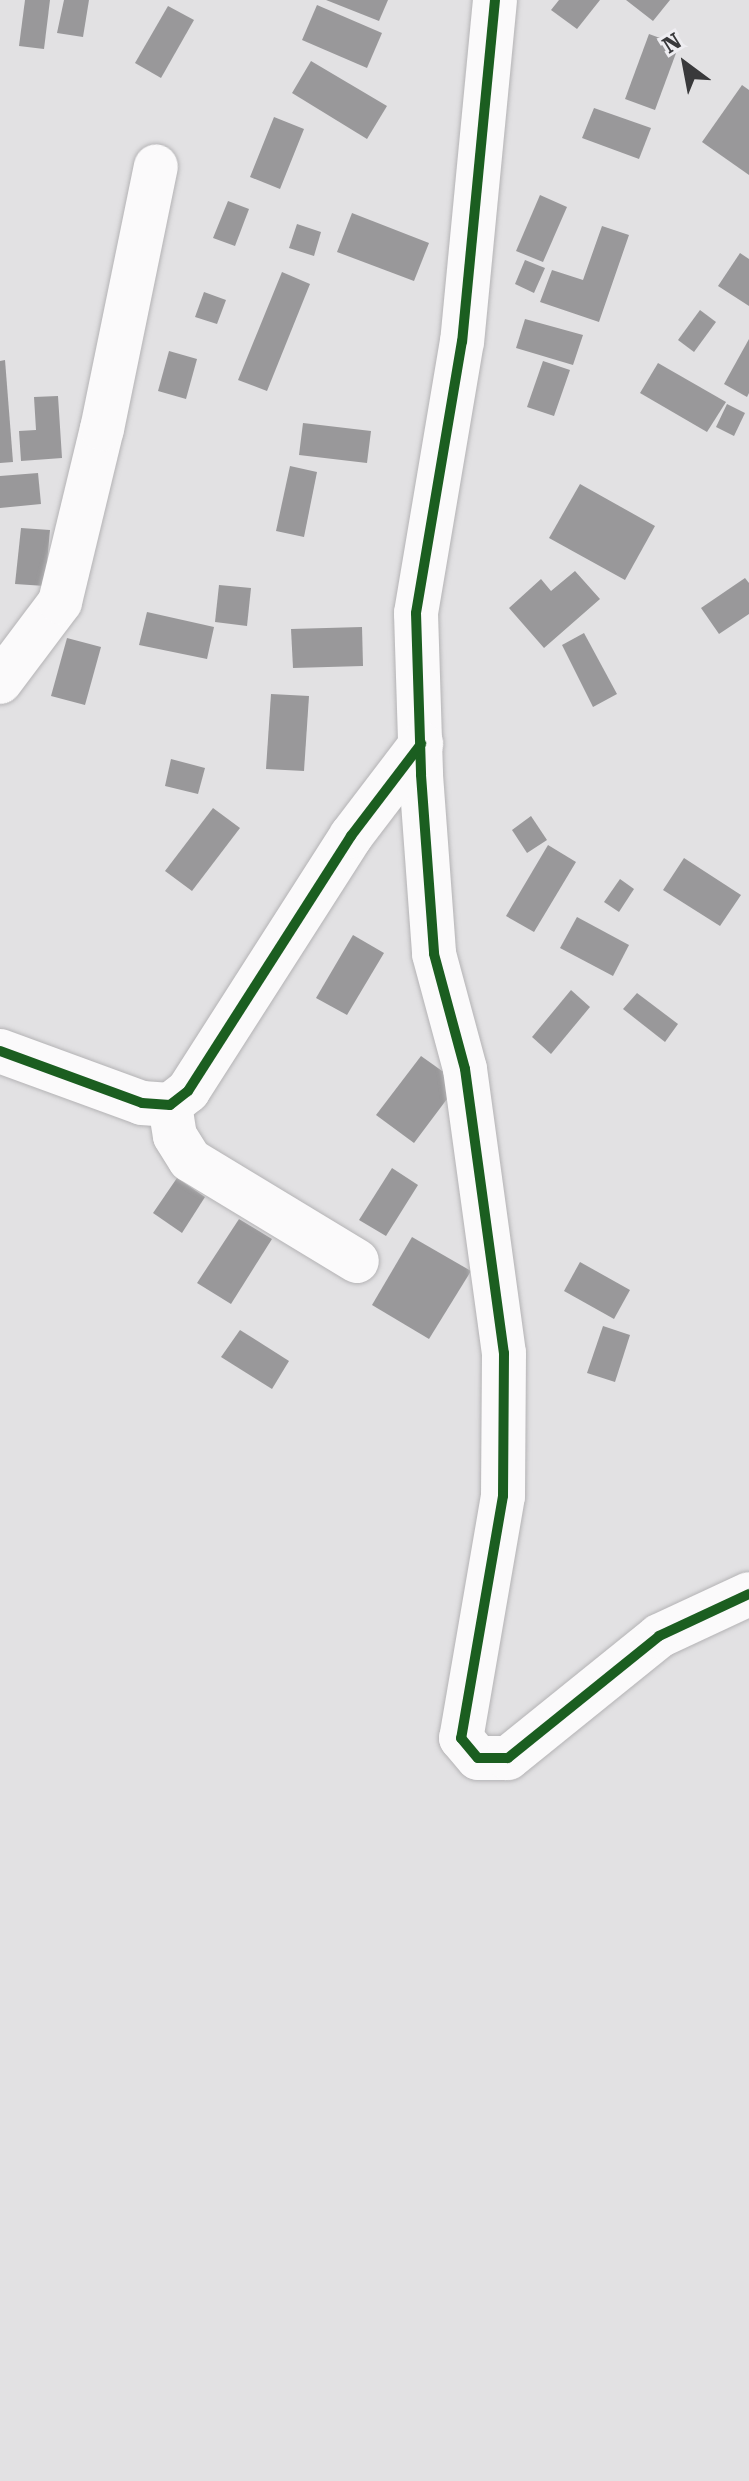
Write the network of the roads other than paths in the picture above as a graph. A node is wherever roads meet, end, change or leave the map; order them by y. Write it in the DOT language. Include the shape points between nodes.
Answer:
graph roads {
  1 [pos="495,0"];
  2 [pos="156,167"];
  3 [pos="0,682"];
  4 [pos="421,744"];
  5 [pos="0,1051"];
  6 [pos="170,1105"];
  7 [pos="357,1261"];
  8 [pos="749,1594"];
  1 -- 4 [label="street" via="462,341 416,613"];
  2 -- 3 [label="street" via="60,602"];
  4 -- 6 [label="street" via="351,836 188,1091"];
  4 -- 8 [label="street" via="434,954 465,1069 504,1353 503,1496 461,1738 478,1758 508,1758 659,1636"];
  5 -- 6 [label="street" via="142,1103"];
  6 -- 7 [label="street" via="175,1136 190,1160"];
}
